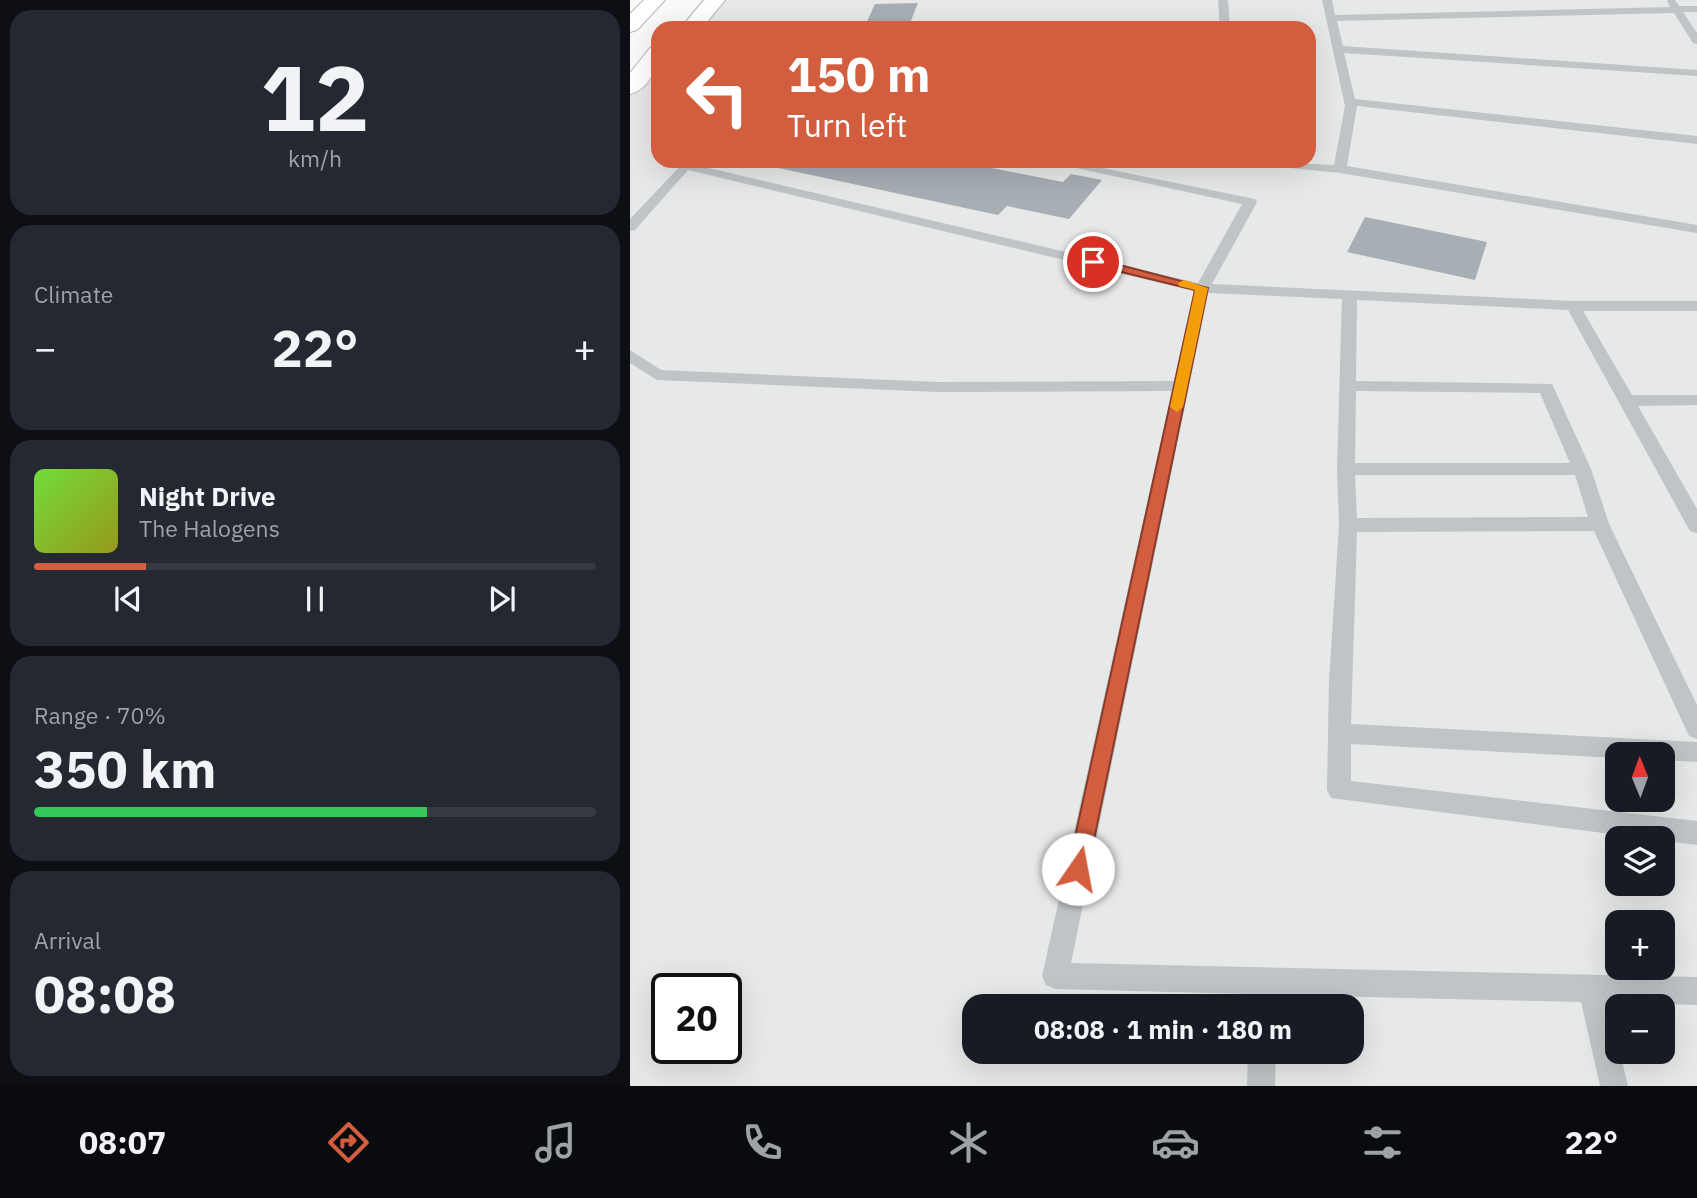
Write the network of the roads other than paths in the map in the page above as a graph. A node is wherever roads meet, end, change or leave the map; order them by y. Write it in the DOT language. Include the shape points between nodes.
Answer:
graph roads {
  1 [pos="655,0"];
  2 [pos="702,0"];
  3 [pos="715,0"];
  4 [pos="1223,0"];
  5 [pos="1327,0"];
  6 [pos="1673,4"];
  7 [pos="1697,9"];
  8 [pos="1331,18"];
  9 [pos="685,21"];
  10 [pos="697,21"];
  11 [pos="1224,21"];
  12 [pos="630,26"];
  13 [pos="1697,41"];
  14 [pos="1338,49"];
  15 [pos="651,62"];
  16 [pos="651,72"];
  17 [pos="1697,73"];
  18 [pos="630,89"];
  19 [pos="1351,106"];
  20 [pos="1697,141"];
  21 [pos="1316,167"];
  22 [pos="684,168"];
  23 [pos="710,168"];
  24 [pos="1084,168"];
  25 [pos="1340,169"];
  26 [pos="630,227"];
  27 [pos="1697,229"];
  28 [pos="1202,288"];
  29 [pos="1350,295"];
  30 [pos="1573,306"];
  31 [pos="1697,306"];
  32 [pos="630,355"];
  33 [pos="1181,386"];
  34 [pos="1348,386"];
  35 [pos="1697,400"];
  36 [pos="1627,401"];
  37 [pos="1346,469"];
  38 [pos="1582,469"];
  39 [pos="1600,524"];
  40 [pos="1348,525"];
  41 [pos="1697,526"];
  42 [pos="1697,729"];
  43 [pos="1339,733"];
  44 [pos="1697,752"];
  45 [pos="1697,833"];
  46 [pos="1592,989"];
  47 [pos="1697,992"];
  48 [pos="1264,994"];
  49 [pos="1262,1064"];
  50 [pos="1261,1086"];
  51 [pos="1614,1086"];
  1 -- 12 [label="highway"];
  2 -- 9 [label="highway"];
  3 -- 10 [label="highway"];
  4 -- 11 [label="lane"];
  5 -- 8 [label="lane"];
  6 -- 7 [label="lane"];
  6 -- 8 [label="lane"];
  6 -- 13 [label="lane"];
  8 -- 14 [label="lane"];
  14 -- 17 [label="lane"];
  14 -- 19 [label="lane"];
  15 -- 18 [label="highway"];
  16 -- 18 [label="highway"];
  19 -- 20 [label="lane" via="1352,102"];
  19 -- 25 [label="lane"];
  21 -- 25 [label="lane"];
  22 -- 26 [label="lane"];
  23 -- 28 [label="lane"];
  24 -- 28 [label="lane" via="1250,202"];
  25 -- 27 [label="lane"];
  28 -- 29 [label="lane"];
  28 -- 33 [label="lane"];
  29 -- 30 [label="lane"];
  29 -- 34 [label="lane"];
  30 -- 31 [label="lane"];
  30 -- 36 [label="lane"];
  32 -- 33 [label="lane" via="657,375 937,387"];
  33 -- 48 [label="lane" via="1055,976"];
  34 -- 37 [label="lane"];
  34 -- 38 [label="lane" via="1546,388"];
  35 -- 36 [label="lane"];
  36 -- 41 [label="lane"];
  37 -- 38 [label="lane"];
  37 -- 40 [label="lane"];
  38 -- 39 [label="lane"];
  39 -- 40 [label="lane"];
  39 -- 42 [label="lane"];
  40 -- 43 [label="lane"];
  43 -- 44 [label="lane"];
  43 -- 45 [label="lane" via="1339,790"];
  46 -- 47 [label="lane"];
  46 -- 48 [label="lane"];
  46 -- 51 [label="lane"];
  49 -- 50 [label="lane"];
}
